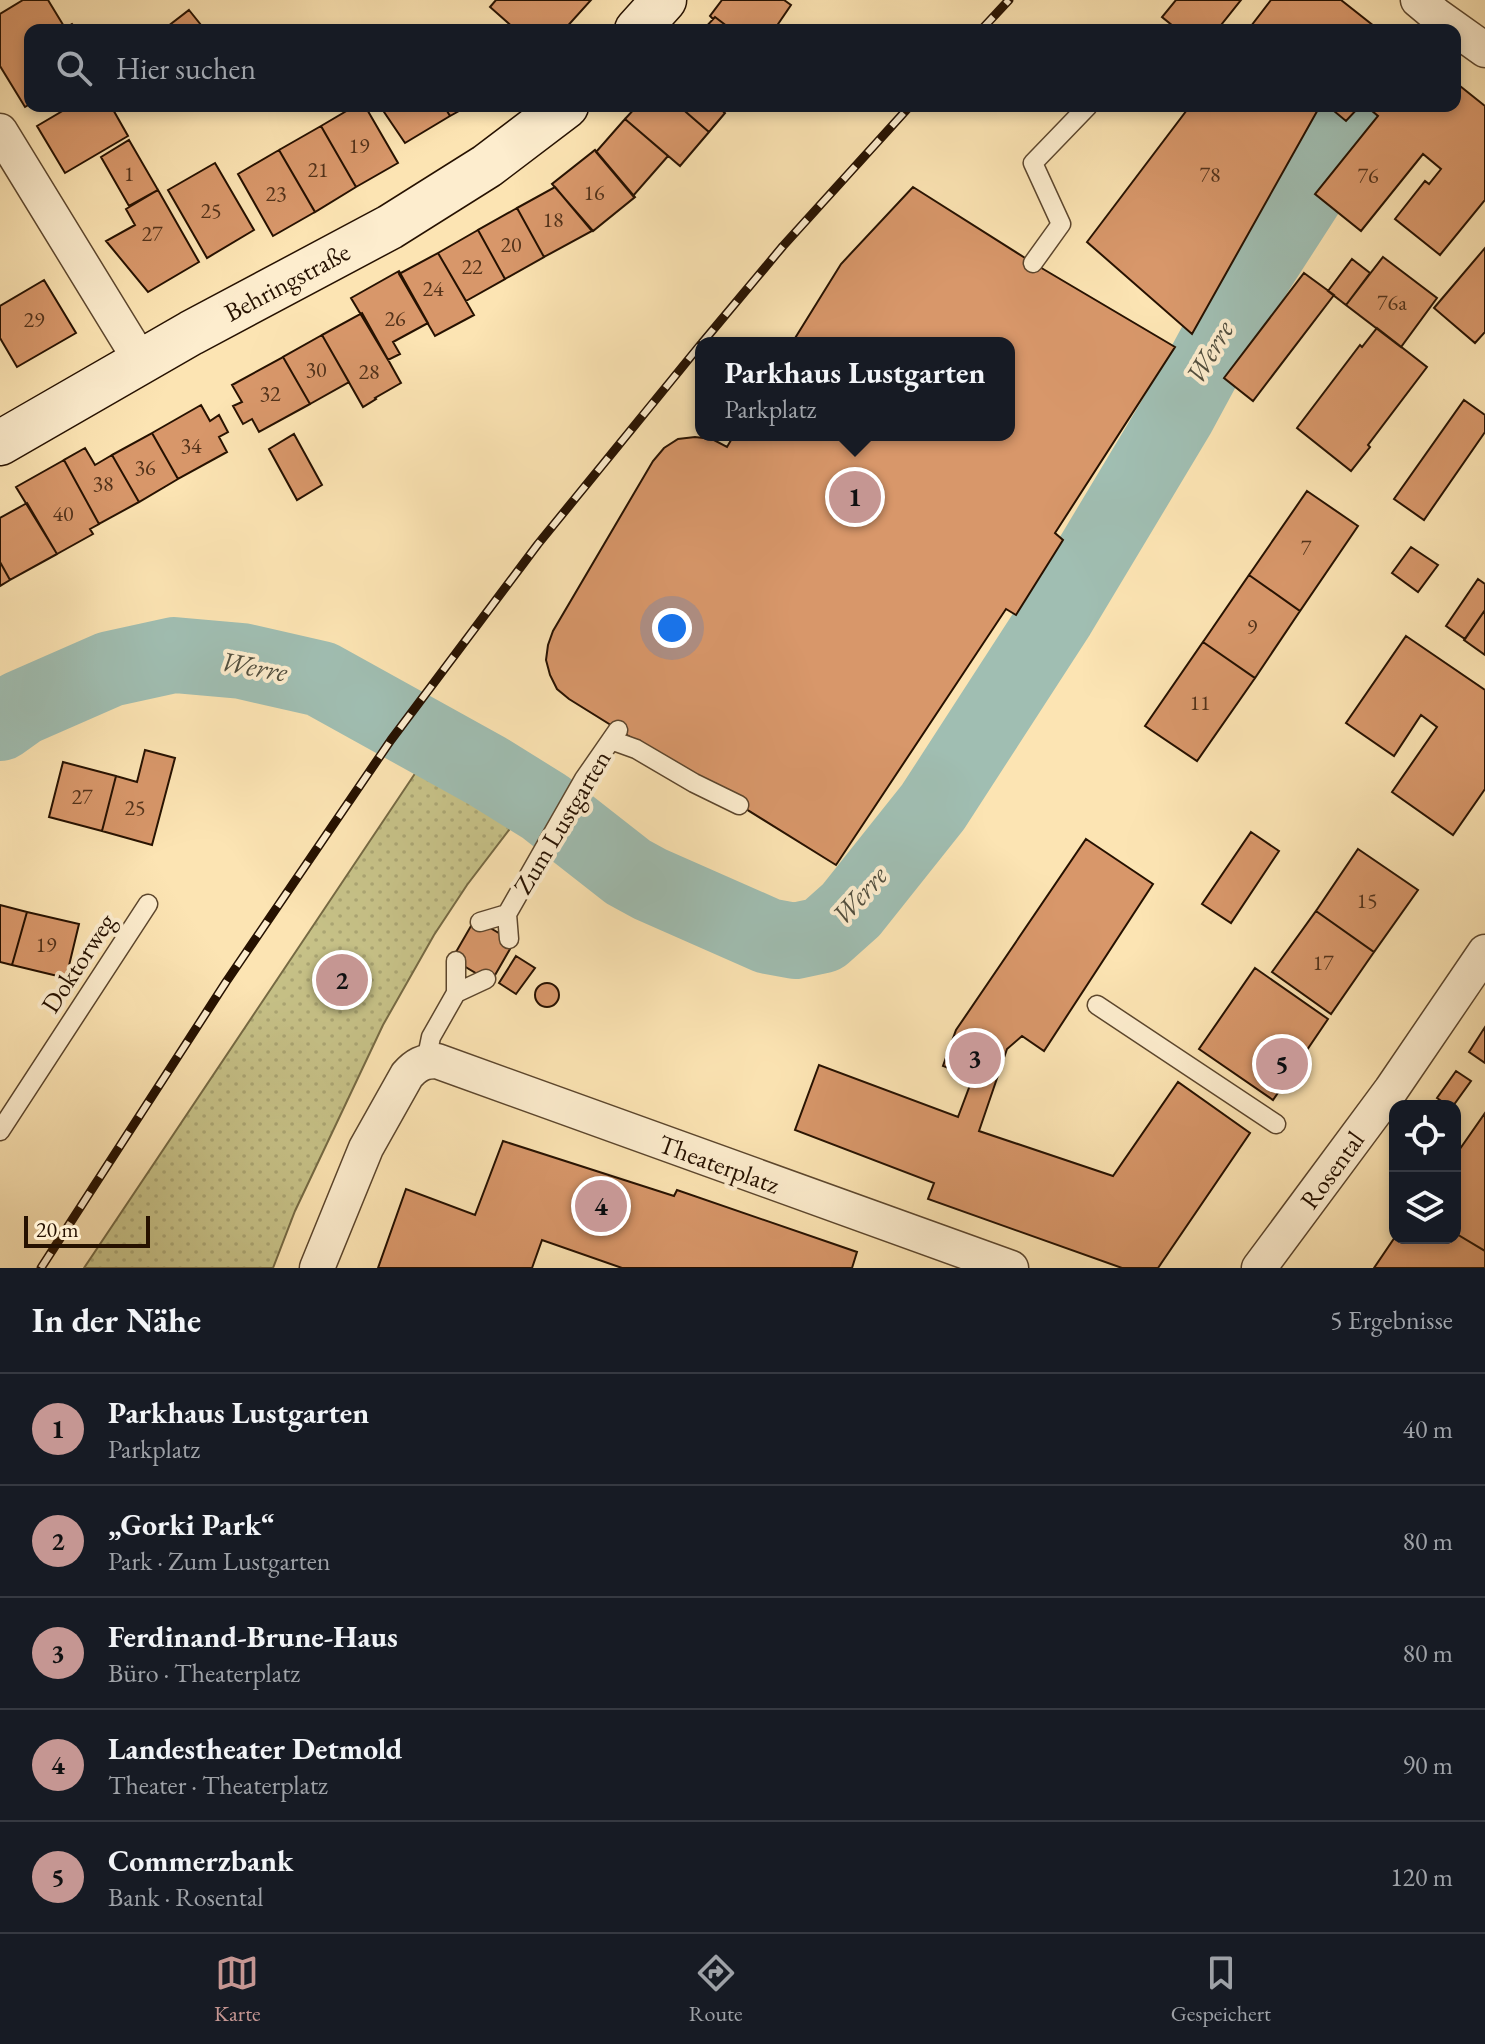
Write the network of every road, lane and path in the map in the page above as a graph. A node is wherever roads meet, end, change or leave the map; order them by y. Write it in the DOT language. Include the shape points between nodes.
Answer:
graph roads {
  1 [pos="664,0"];
  2 [pos="1418,0"];
  3 [pos="642,24"];
  4 [pos="1450,24"];
  5 [pos="1461,32"];
  6 [pos="1485,50"];
  7 [pos="558,112"];
  8 [pos="1082,112"];
  9 [pos="0,131"];
  10 [pos="1033,263"];
  11 [pos="141,361"];
  12 [pos="0,443"];
  13 [pos="739,805"];
  14 [pos="148,904"];
  15 [pos="507,914"];
  16 [pos="1485,952"];
  17 [pos="456,993"];
  18 [pos="1097,1005"];
  19 [pos="426,1061"];
  20 [pos="1276,1124"];
  21 [pos="0,1131"];
  22 [pos="317,1268"];
  23 [pos="1011,1268"];
  24 [pos="1259,1268"];
  1 -- 3 [label="street"];
  2 -- 4 [label="street"];
  5 -- 6 [label="street"];
  7 -- 11 [label="street, Behringstraße" via="487,166 390,227"];
  8 -- 10 [label="lane" via="1033,163 1061,224"];
  9 -- 11 [label="street"];
  11 -- 12 [label="street, Behringstraße"];
  13 -- 15 [label="lane, Zum Lustgarten" via="614,735"];
  14 -- 21 [label="lane, Doktorweg"];
  15 -- 15 [label="lane, Zum Lustgarten" via="495,930"];
  16 -- 24 [label="street, Rosental"];
  17 -- 17 [label="lane" via="472,970"];
  17 -- 19 [label="lane" via="431,1037"];
  18 -- 20 [label="lane"];
  19 -- 22 [label="street" via="407,1075 366,1148"];
  19 -- 23 [label="street, Theaterplatz" via="451,1065"];
}
